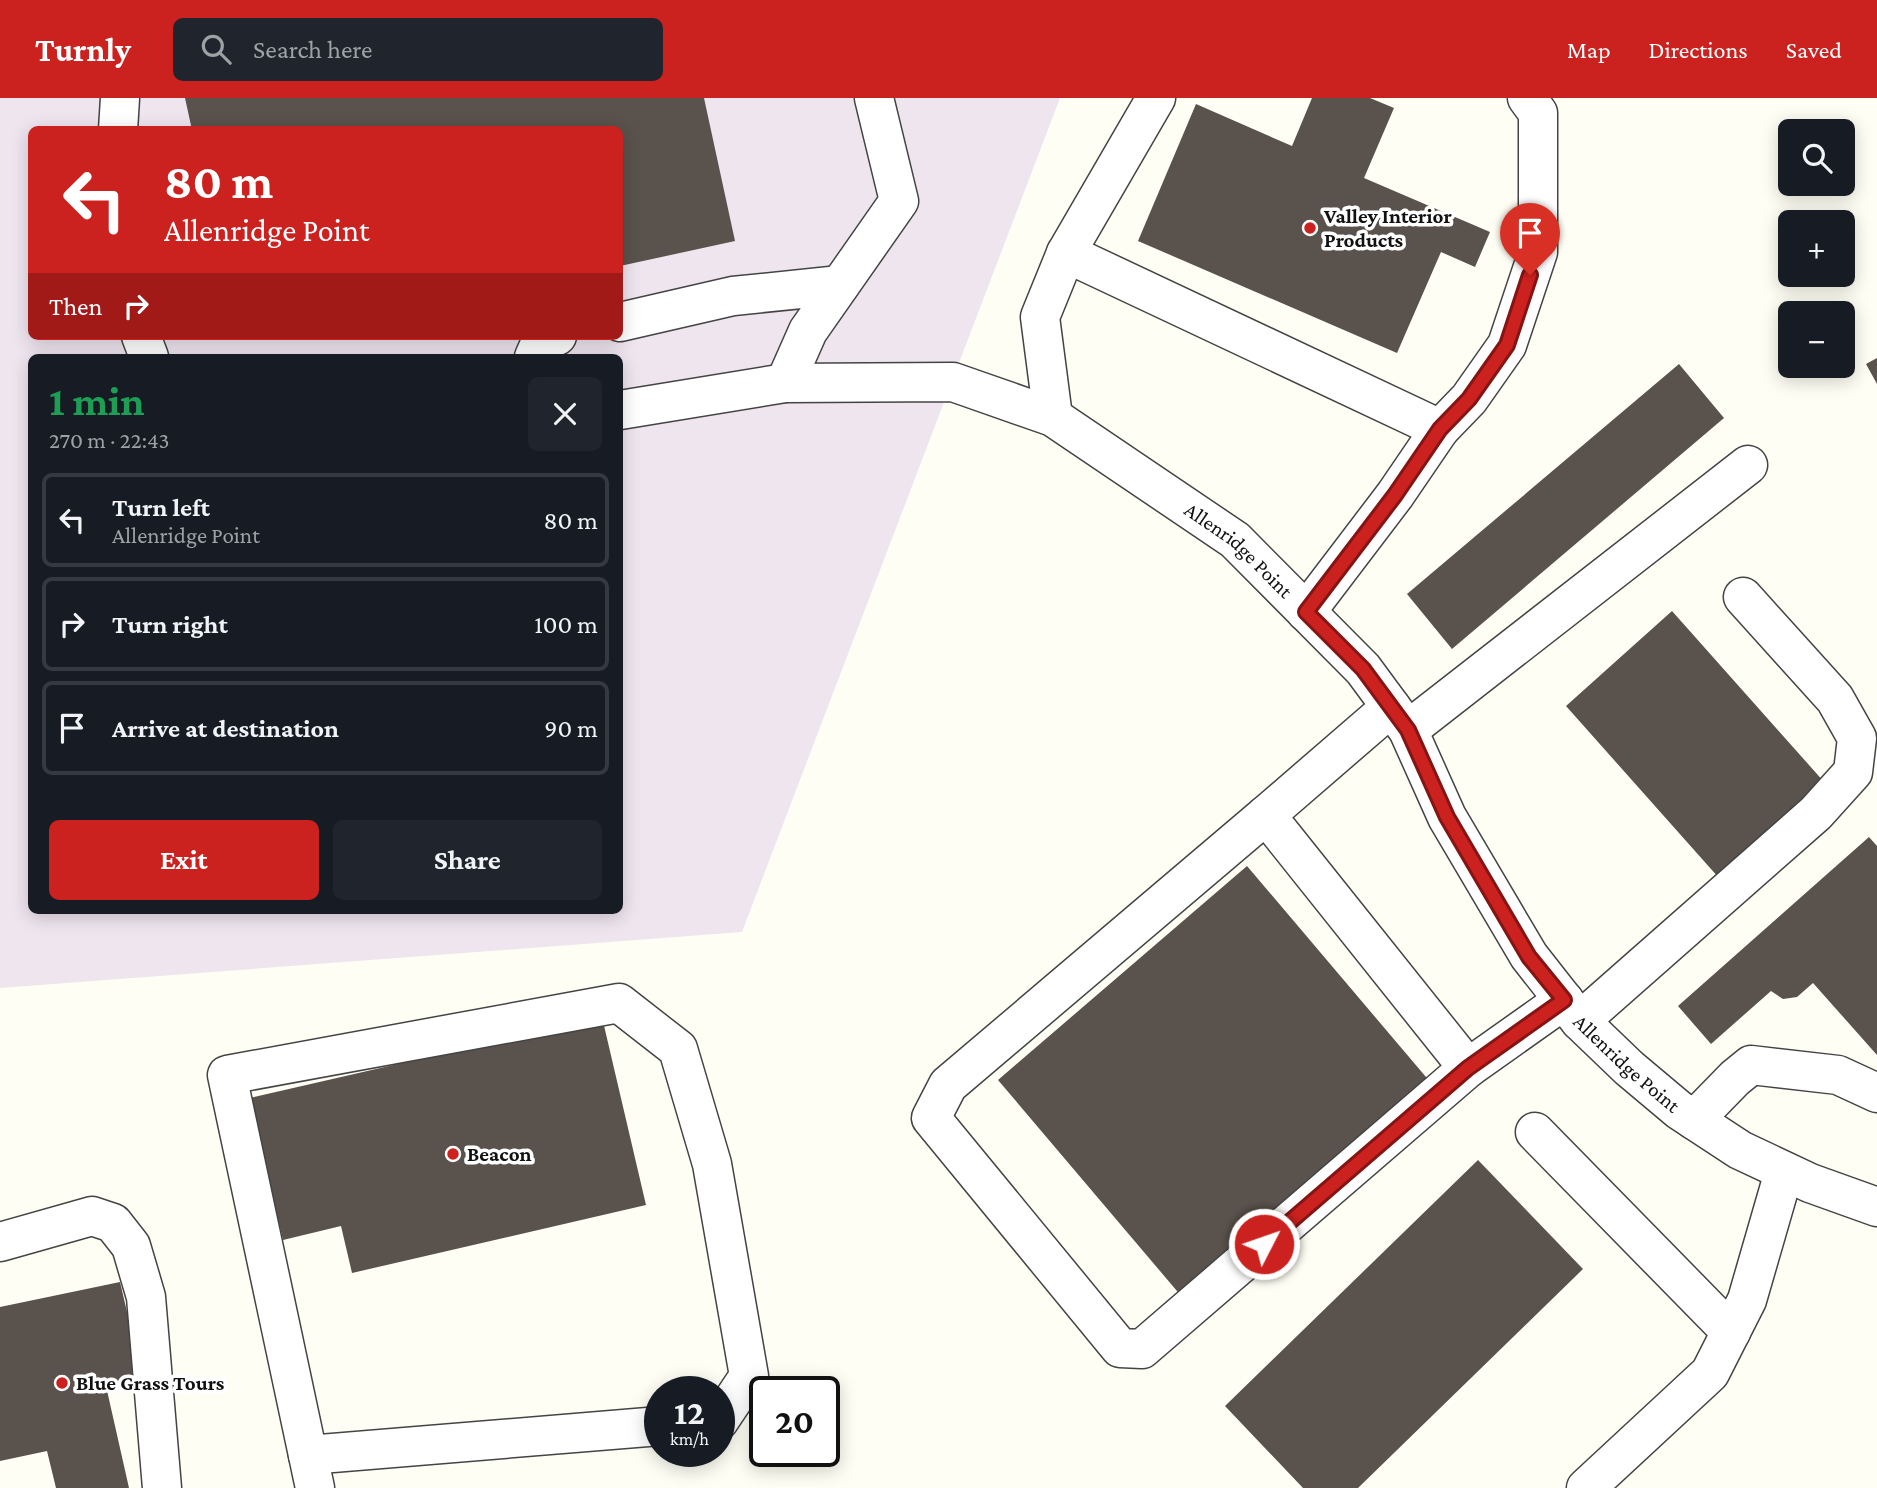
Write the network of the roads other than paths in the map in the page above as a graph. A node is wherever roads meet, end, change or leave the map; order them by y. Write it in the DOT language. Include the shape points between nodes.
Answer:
graph roads {
  1 [pos="120,98"];
  2 [pos="874,98"];
  3 [pos="1156,98"];
  4 [pos="1527,98"];
  5 [pos="118,126"];
  6 [pos="1066,254"];
  7 [pos="840,285"];
  8 [pos="623,321"];
  9 [pos="785,383"];
  10 [pos="623,410"];
  11 [pos="1053,416"];
  12 [pos="1440,429"];
  13 [pos="1748,465"];
  14 [pos="1743,597"];
  15 [pos="1306,612"];
  16 [pos="1399,718"];
  17 [pos="1266,815"];
  18 [pos="1572,1010"];
  19 [pos="1468,1068"];
  20 [pos="1877,1093"];
  21 [pos="1695,1120"];
  22 [pos="1535,1132"];
  23 [pos="1784,1172"];
  24 [pos="1877,1207"];
  25 [pos="0,1242"];
  26 [pos="1731,1332"];
  27 [pos="735,1397"];
  28 [pos="644,1428"];
  29 [pos="311,1472"];
  30 [pos="162,1488"];
  31 [pos="1587,1488"];
  1 -- 5 [label="street"];
  2 -- 7 [label="street" via="899,201"];
  3 -- 6 [label="street"];
  4 -- 12 [label="street" via="1538,113 1538,252 1507,345 1469,399"];
  6 -- 11 [label="street" via="1040,317"];
  6 -- 12 [label="street"];
  7 -- 8 [label="street" via="733,296"];
  7 -- 9 [label="street" via="808,331"];
  9 -- 10 [label="street, Allenridge Point"];
  9 -- 11 [label="street, Allenridge Point" via="953,382"];
  11 -- 15 [label="street, Allenridge Point" via="1235,540"];
  12 -- 15 [label="street"];
  13 -- 16 [label="street"];
  14 -- 18 [label="street" via="1835,699 1857,738 1853,772 1816,813"];
  15 -- 16 [label="street, Allenridge Point" via="1363,669"];
  16 -- 17 [label="street"];
  16 -- 18 [label="street, Allenridge Point" via="1447,817 1529,957"];
  17 -- 19 [label="street"];
  17 -- 19 [label="street" via="948,1085 931,1118 1120,1348 1142,1349"];
  18 -- 19 [label="street"];
  18 -- 21 [label="street, Allenridge Point" via="1629,1068"];
  20 -- 21 [label="street" via="1838,1074 1751,1065"];
  21 -- 23 [label="street, Allenridge Point"];
  22 -- 26 [label="street"];
  23 -- 24 [label="street, Allenridge Point"];
  23 -- 26 [label="street" via="1747,1300"];
  25 -- 30 [label="street" via="92,1216 113,1223 131,1246 146,1297"];
  26 -- 31 [label="street" via="1710,1373"];
  27 -- 29 [label="street" via="749,1376 712,1164 678,1049 619,1003 227,1075"];
  28 -- 29 [label="street"];
}
